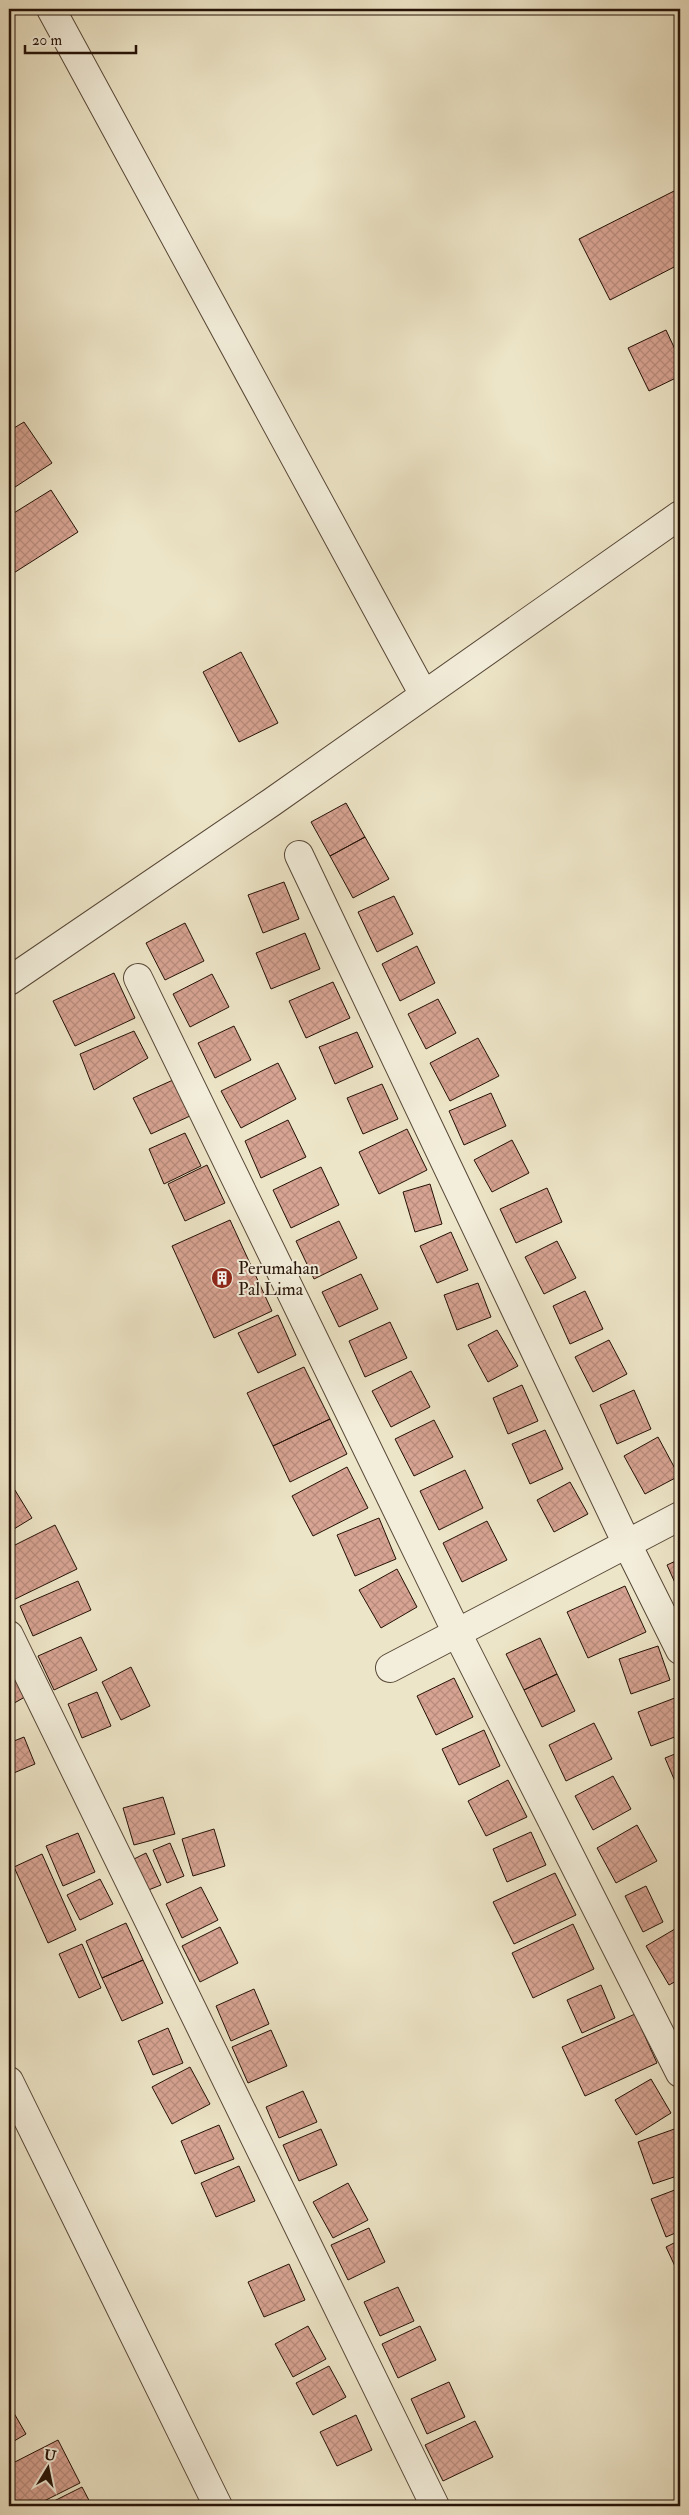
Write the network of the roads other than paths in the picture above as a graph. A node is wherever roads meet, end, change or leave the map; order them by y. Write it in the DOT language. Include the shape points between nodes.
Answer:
graph roads {
  1 [pos="51,9"];
  2 [pos="680,515"];
  3 [pos="424,695"];
  4 [pos="299,855"];
  5 [pos="138,978"];
  6 [pos="9,981"];
  7 [pos="680,1516"];
  8 [pos="627,1544"];
  9 [pos="457,1633"];
  10 [pos="9,1635"];
  11 [pos="680,1650"];
  12 [pos="390,1668"];
  13 [pos="680,2073"];
  14 [pos="9,2081"];
  15 [pos="218,2506"];
  16 [pos="435,2506"];
  1 -- 3 [label="street"];
  2 -- 3 [label="street"];
  3 -- 6 [label="street"];
  4 -- 8 [label="street"];
  5 -- 9 [label="street"];
  7 -- 8 [label="street"];
  8 -- 9 [label="street"];
  8 -- 11 [label="street"];
  9 -- 12 [label="street"];
  9 -- 13 [label="street"];
  10 -- 16 [label="street"];
  14 -- 15 [label="street"];
}
